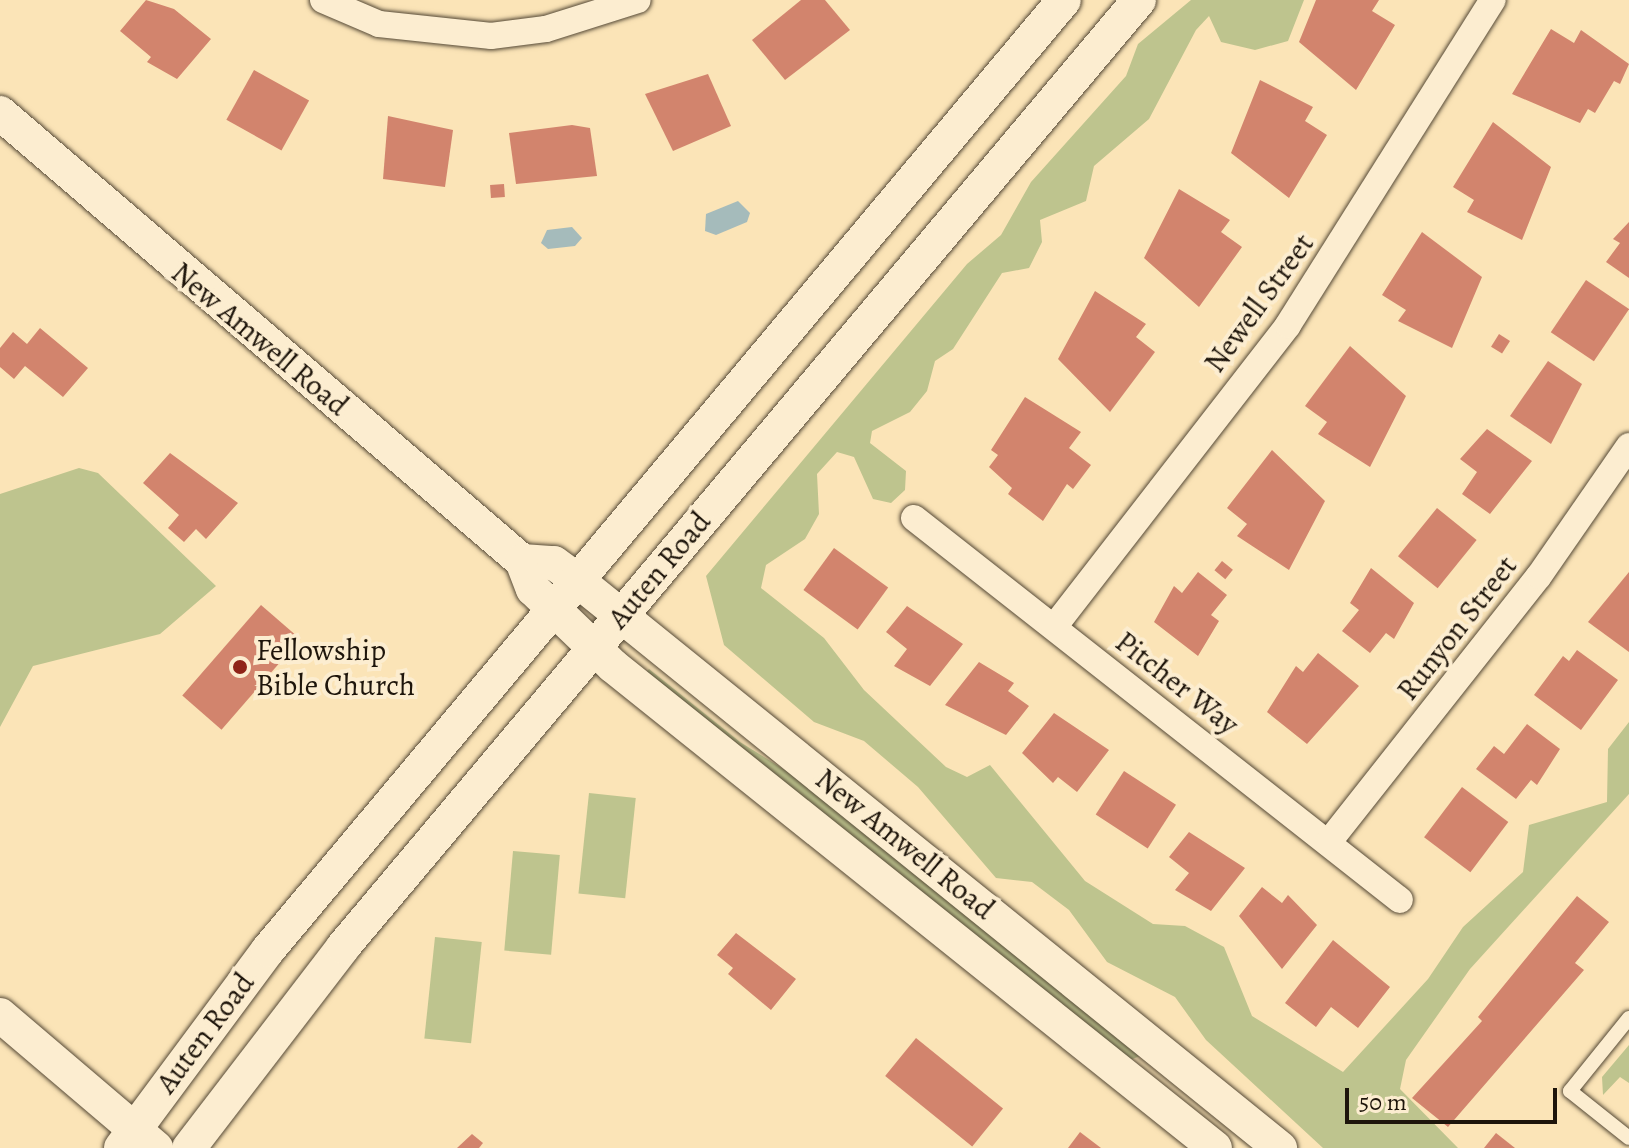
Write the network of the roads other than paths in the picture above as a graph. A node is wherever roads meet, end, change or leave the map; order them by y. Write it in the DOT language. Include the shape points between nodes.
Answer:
graph roads {
  1 [pos="323,0"];
  2 [pos="638,0"];
  3 [pos="1064,0"];
  4 [pos="1139,0"];
  5 [pos="1493,0"];
  6 [pos="0,113"];
  7 [pos="1629,446"];
  8 [pos="914,518"];
  9 [pos="522,561"];
  10 [pos="577,580"];
  11 [pos="553,609"];
  12 [pos="622,614"];
  13 [pos="1054,627"];
  14 [pos="593,648"];
  15 [pos="1328,843"];
  16 [pos="1400,900"];
  17 [pos="0,1015"];
  18 [pos="1629,1018"];
  19 [pos="1243,1117"];
  20 [pos="1629,1138"];
  21 [pos="137,1142"];
  22 [pos="189,1148"];
  23 [pos="1217,1148"];
  24 [pos="1280,1148"];
  1 -- 2 [label="street" via="379,24 491,36 598,16"];
  3 -- 10 [label="street, Auten Road"];
  4 -- 12 [label="street, Auten Road"];
  5 -- 13 [label="street, Newell Street" via="1288,325"];
  6 -- 9 [label="street, New Amwell Road"];
  7 -- 15 [label="street, Runyon Street" via="1539,576"];
  8 -- 13 [label="street, Pitcher Way"];
  9 -- 10 [label="street, New Amwell Road" via="554,563"];
  9 -- 11 [label="street, New Amwell Road" via="533,589"];
  10 -- 11 [label="street, Auten Road"];
  10 -- 12 [label="street, New Amwell Road"];
  11 -- 14 [label="street, New Amwell Road"];
  11 -- 21 [label="street, Auten Road" via="268,950"];
  12 -- 14 [label="street, Auten Road"];
  12 -- 19 [label="street, New Amwell Road"];
  13 -- 15 [label="street, Pitcher Way"];
  14 -- 22 [label="street, Auten Road" via="343,947"];
  14 -- 23 [label="street, New Amwell Road"];
  15 -- 16 [label="street, Pitcher Way"];
  17 -- 21 [label="street"];
  18 -- 20 [label="lane" via="1570,1091"];
  19 -- 23 [label="street"];
  19 -- 24 [label="street, New Amwell Road"];
}
